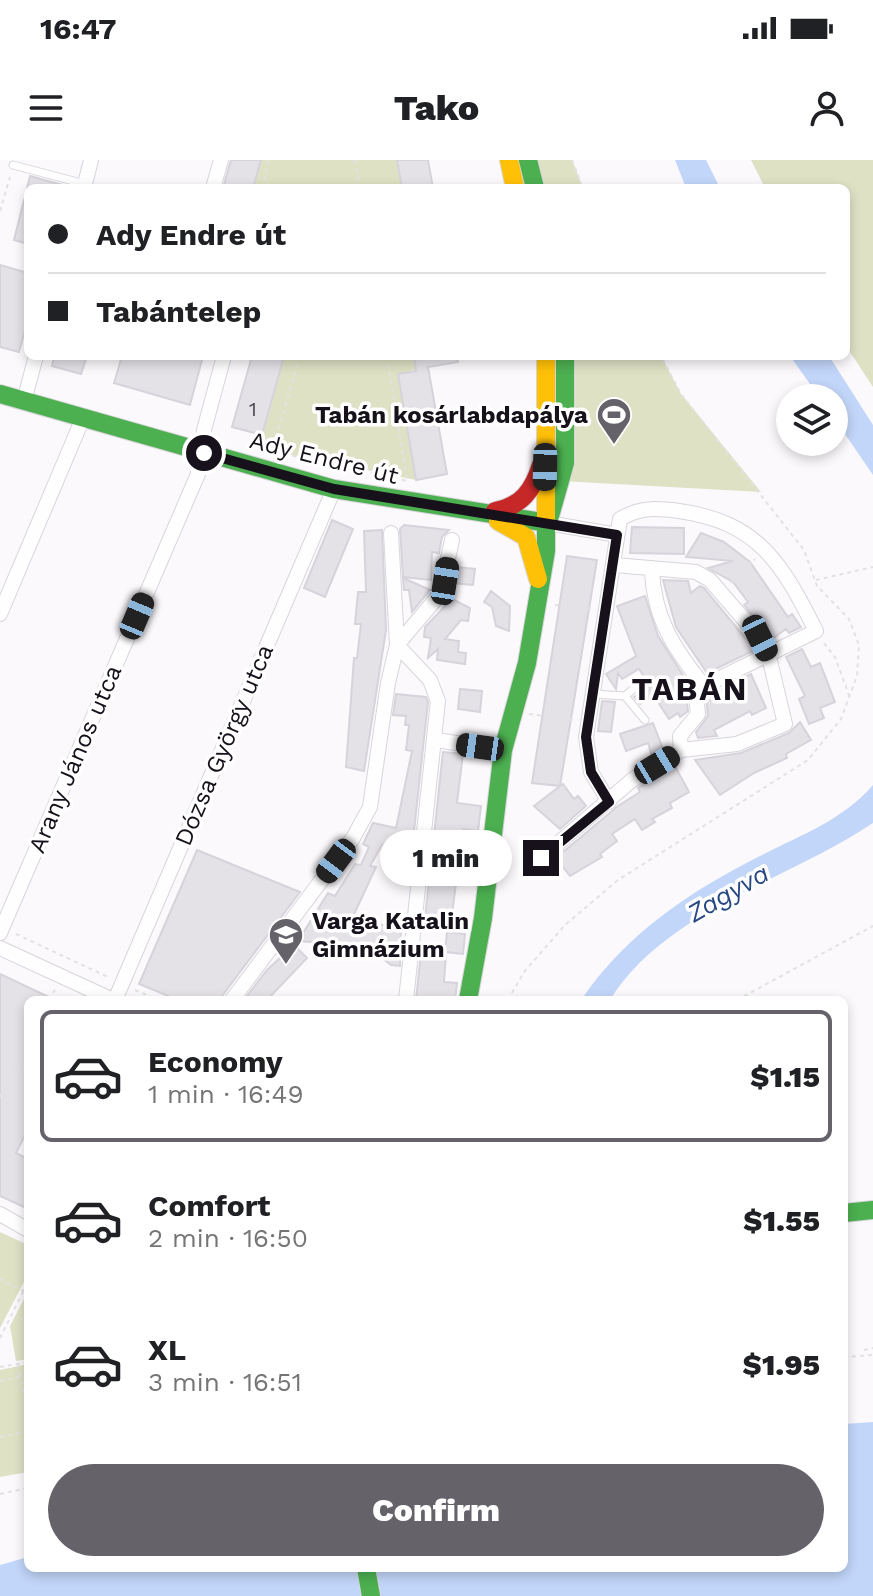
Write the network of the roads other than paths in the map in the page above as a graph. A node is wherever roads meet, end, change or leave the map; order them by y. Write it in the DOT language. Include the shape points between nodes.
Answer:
graph roads {
  1 [pos="91,160"];
  2 [pos="221,160"];
  3 [pos="509,160"];
  4 [pos="528,160"];
  5 [pos="13,165"];
  6 [pos="77,184"];
  7 [pos="85,184"];
  8 [pos="214,184"];
  9 [pos="514,184"];
  10 [pos="534,184"];
  11 [pos="35,360"];
  12 [pos="223,360"];
  13 [pos="546,360"];
  14 [pos="565,360"];
  15 [pos="0,394"];
  16 [pos="24,401"];
  17 [pos="83,418"];
  18 [pos="546,450"];
  19 [pos="204,453"];
  20 [pos="334,489"];
  21 [pos="480,513"];
  22 [pos="548,523"];
  23 [pos="391,533"];
  24 [pos="617,535"];
  25 [pos="452,540"];
  26 [pos="615,565"];
  27 [pos="652,568"];
  28 [pos="539,596"];
  29 [pos="0,614"];
  30 [pos="397,645"];
  31 [pos="769,657"];
  32 [pos="638,685"];
  33 [pos="704,686"];
  34 [pos="591,694"];
  35 [pos="625,696"];
  36 [pos="645,720"];
  37 [pos="436,740"];
  38 [pos="503,750"];
  39 [pos="681,750"];
  40 [pos="609,802"];
  41 [pos="541,858"];
  42 [pos="1,930"];
  43 [pos="0,948"];
  44 [pos="105,996"];
  45 [pos="116,996"];
  46 [pos="235,996"];
  47 [pos="406,996"];
  48 [pos="469,996"];
  49 [pos="0,1214"];
  50 [pos="24,1228"];
  51 [pos="367,1572"];
  52 [pos="371,1596"];
  1 -- 7 [label="street"];
  2 -- 8 [label="street"];
  3 -- 9 [label="street"];
  4 -- 10 [label="street"];
  5 -- 6 [label="lane"];
  11 -- 16 [label="street"];
  12 -- 19 [label="street, Arany János utca" via="204,430"];
  13 -- 18 [label="street"];
  14 -- 22 [label="street" via="561,481"];
  15 -- 16 [label="street, Ady Endre út"];
  16 -- 17 [label="street, Ady Endre út"];
  17 -- 19 [label="street, Ady Endre út"];
  17 -- 29 [label="street"];
  18 -- 21 [label="street" via="527,498 515,509"];
  18 -- 22 [label="street"];
  19 -- 20 [label="street, Ady Endre út"];
  19 -- 42 [label="street, Arany János utca"];
  20 -- 21 [label="street, Ady Endre út"];
  20 -- 45 [label="street, Dózsa György utca"];
  21 -- 22 [label="street, Ady Endre út"];
  21 -- 28 [label="street" via="526,537"];
  22 -- 24 [label="street"];
  22 -- 28 [label="street"];
  23 -- 30 [label="street"];
  24 -- 26 [label="street"];
  24 -- 31 [label="street" via="620,519 637,508 712,515 751,535 816,631"];
  25 -- 30 [label="street" via="440,594"];
  26 -- 27 [label="street"];
  26 -- 34 [label="street"];
  27 -- 31 [label="street" via="696,572 710,580 760,638"];
  27 -- 33 [label="street" via="663,630"];
  28 -- 38 [label="street"];
  30 -- 37 [label="street" via="430,680 438,701"];
  30 -- 46 [label="street" via="370,807 353,838"];
  31 -- 33 [label="street"];
  31 -- 39 [label="street" via="785,724 737,744"];
  32 -- 35 [label="lane"];
  33 -- 39 [label="street" via="696,695 698,714 680,736"];
  34 -- 35 [label="lane"];
  34 -- 40 [label="street" via="591,772"];
  35 -- 36 [label="lane"];
  37 -- 38 [label="street"];
  37 -- 47 [label="street"];
  38 -- 48 [label="street"];
  39 -- 40 [label="street" via="632,780"];
  40 -- 41 [label="street"];
  43 -- 44 [label="street"];
  49 -- 50 [label="street"];
  51 -- 52 [label="street"];
}
